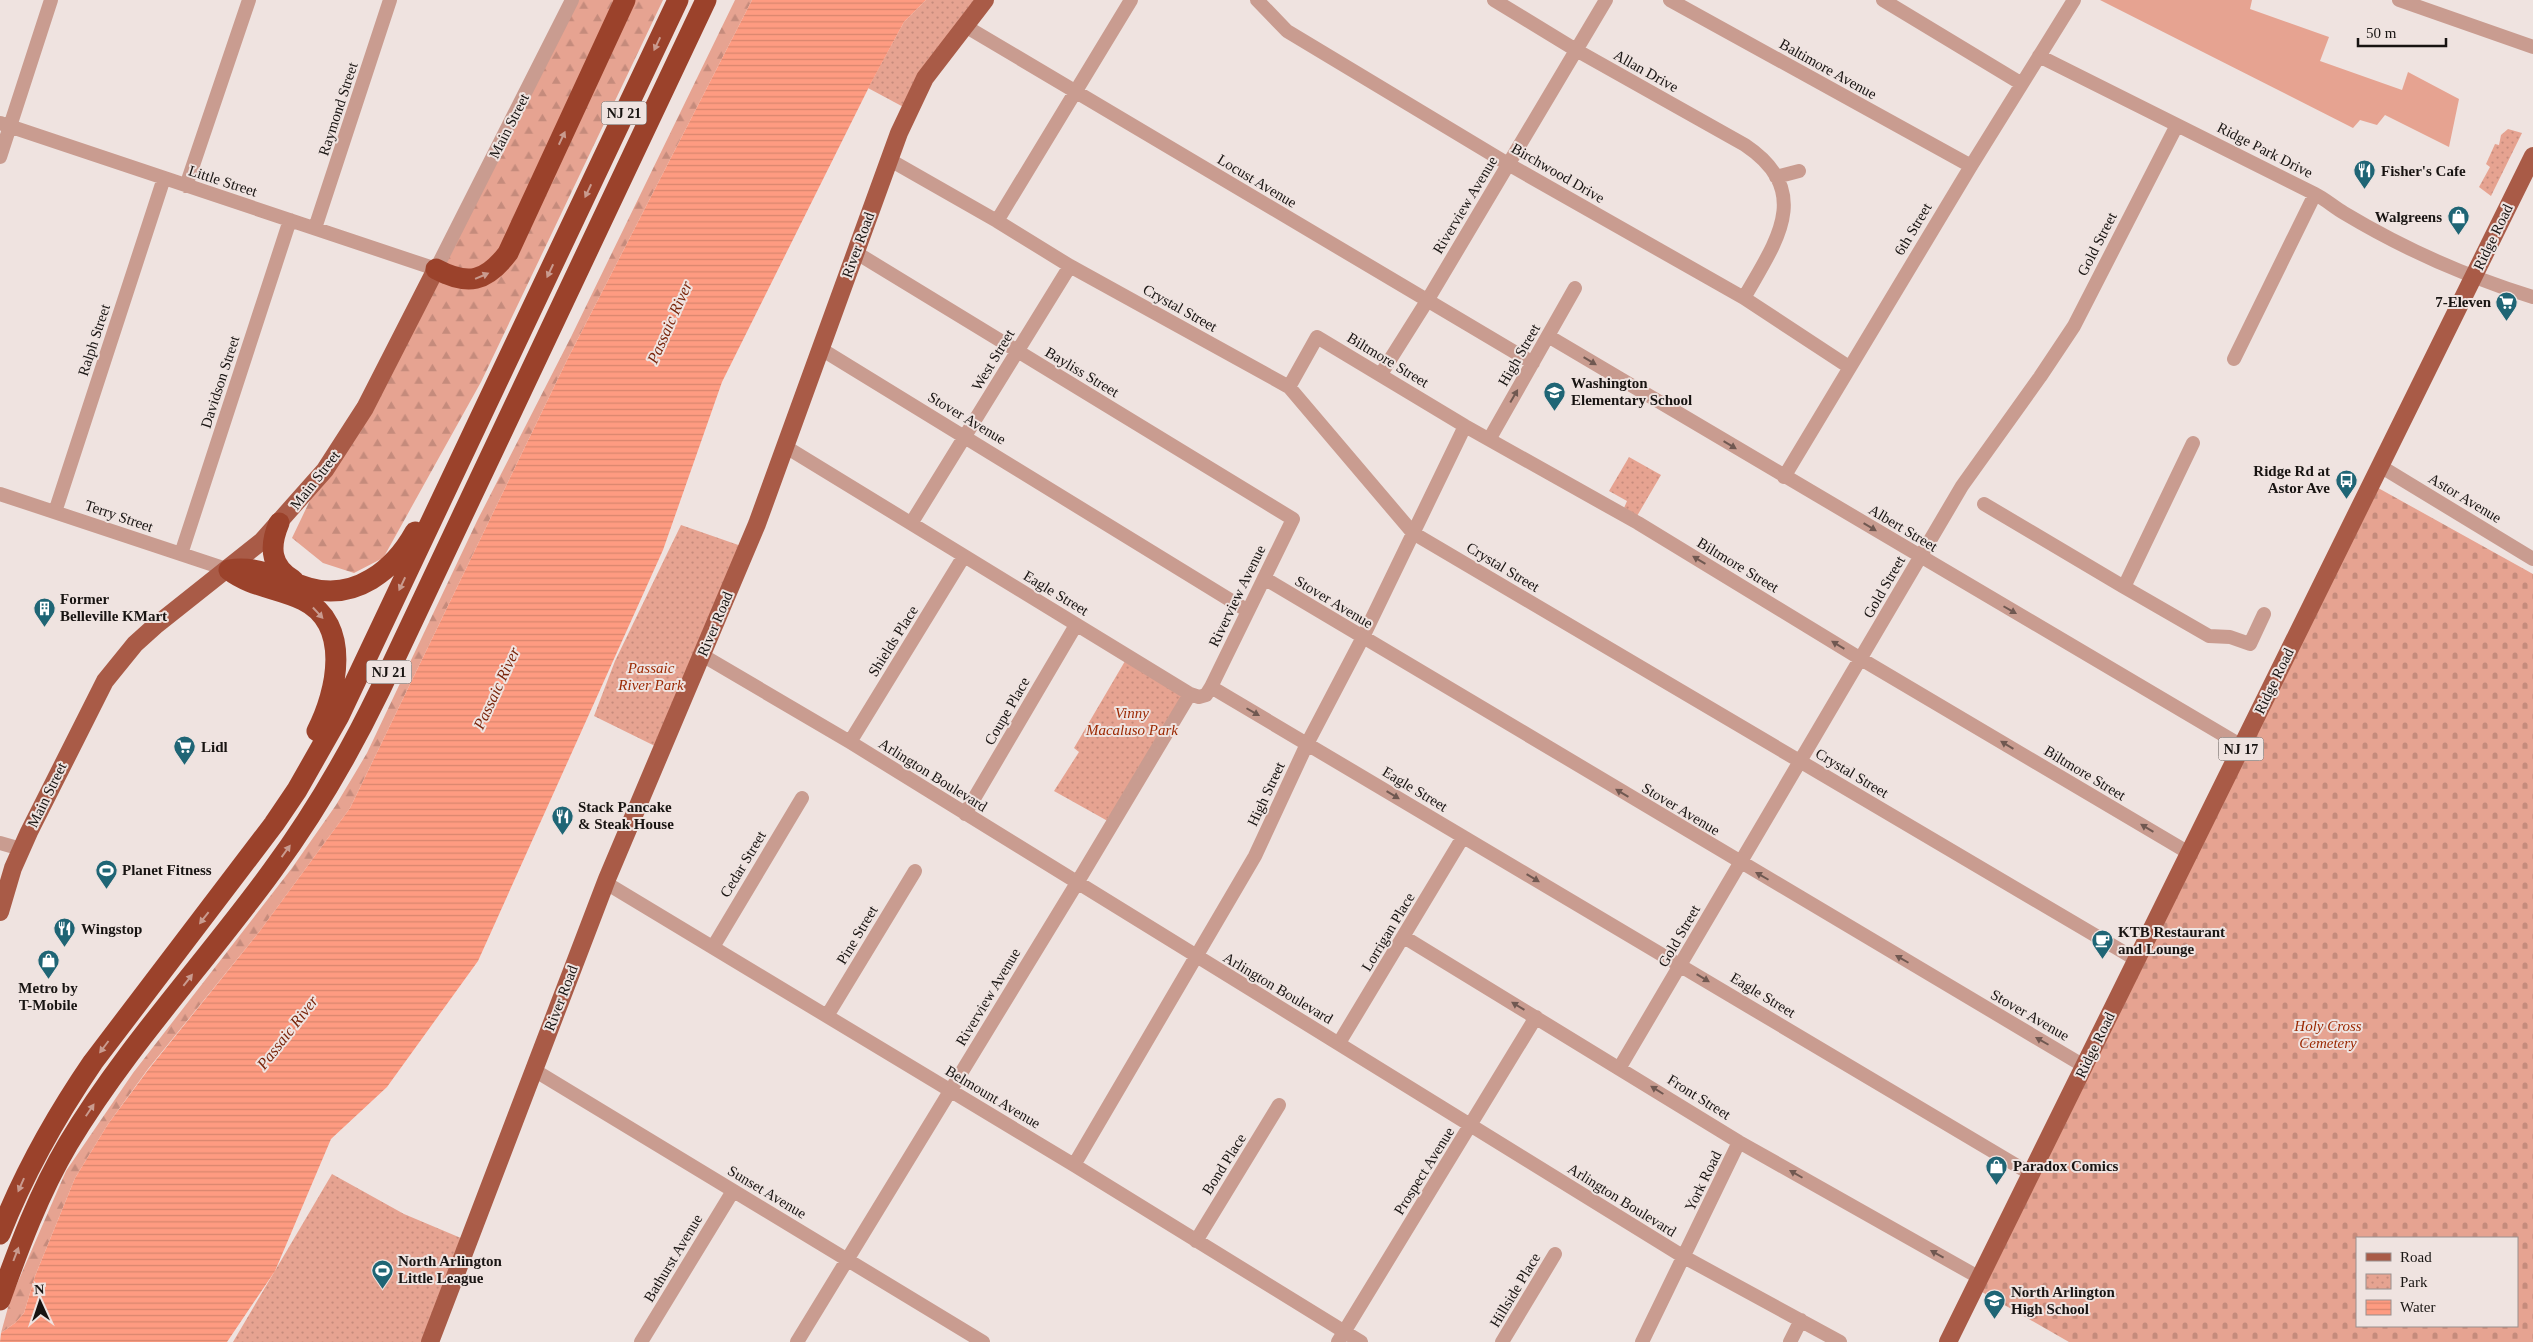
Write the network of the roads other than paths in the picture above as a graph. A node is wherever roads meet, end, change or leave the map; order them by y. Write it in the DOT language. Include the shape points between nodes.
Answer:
graph roads {
  1 [pos="51,0"];
  2 [pos="250,0"];
  3 [pos="390,0"];
  4 [pos="572,0"];
  5 [pos="625,0"];
  6 [pos="678,0"];
  7 [pos="706,0"];
  8 [pos="984,0"];
  9 [pos="1131,0"];
  10 [pos="1257,0"];
  11 [pos="1494,0"];
  12 [pos="1606,0"];
  13 [pos="1670,0"];
  14 [pos="1883,0"];
  15 [pos="2074,0"];
  16 [pos="2399,0"];
  17 [pos="965,26"];
  18 [pos="2533,47"];
  19 [pos="1576,50"];
  20 [pos="2039,56"];
  21 [pos="2022,84"];
  22 [pos="1076,91"];
  23 [pos="5,125"];
  24 [pos="2177,125"];
  25 [pos="2533,156"];
  26 [pos="0,158"];
  27 [pos="890,160"];
  28 [pos="1508,164"];
  29 [pos="1971,166"];
  30 [pos="1798,171"];
  31 [pos="1776,176"];
  32 [pos="164,178"];
  33 [pos="186,186"];
  34 [pos="2315,194"];
  35 [pos="290,220"];
  36 [pos="997,221"];
  37 [pos="315,228"];
  38 [pos="855,252"];
  39 [pos="1070,266"];
  40 [pos="436,269"];
  41 [pos="2473,278"];
  42 [pos="1575,288"];
  43 [pos="2533,297"];
  44 [pos="1744,298"];
  45 [pos="1428,301"];
  46 [pos="528,318"];
  47 [pos="1548,336"];
  48 [pos="821,349"];
  49 [pos="1017,351"];
  50 [pos="2234,359"];
  51 [pos="1533,363"];
  52 [pos="1849,367"];
  53 [pos="1381,374"];
  54 [pos="1289,387"];
  55 [pos="1465,426"];
  56 [pos="965,436"];
  57 [pos="1490,438"];
  58 [pos="2193,443"];
  59 [pos="786,447"];
  60 [pos="2380,466"];
  61 [pos="1784,477"];
  62 [pos="0,494"];
  63 [pos="1984,504"];
  64 [pos="55,512"];
  65 [pos="1293,519"];
  66 [pos="912,522"];
  67 [pos="279,523"];
  68 [pos="1413,532"];
  69 [pos="181,554"];
  70 [pos="964,556"];
  71 [pos="1920,557"];
  72 [pos="2533,559"];
  73 [pos="228,570"];
  74 [pos="1264,578"];
  75 [pos="2124,587"];
  76 [pos="309,588"];
  77 [pos="1248,611"];
  78 [pos="2264,614"];
  79 [pos="1076,625"];
  80 [pos="1362,639"];
  81 [pos="702,655"];
  82 [pos="1861,659"];
  83 [pos="1211,687"];
  84 [pos="1190,694"];
  85 [pos="850,742"];
  86 [pos="1308,744"];
  87 [pos="2242,746"];
  88 [pos="1800,761"];
  89 [pos="802,798"];
  90 [pos="965,814"];
  91 [pos="1464,837"];
  92 [pos="0,843"];
  93 [pos="21,849"];
  94 [pos="2189,853"];
  95 [pos="1740,863"];
  96 [pos="915,871"];
  97 [pos="606,882"];
  98 [pos="1077,883"];
  99 [pos="224,892"];
  100 [pos="0,912"];
  101 [pos="1404,937"];
  102 [pos="713,947"];
  103 [pos="1195,956"];
  104 [pos="2137,960"];
  105 [pos="1680,965"];
  106 [pos="827,1016"];
  107 [pos="1536,1017"];
  108 [pos="1338,1043"];
  109 [pos="2084,1066"];
  110 [pos="1620,1067"];
  111 [pos="534,1070"];
  112 [pos="950,1090"];
  113 [pos="1280,1105"];
  114 [pos="1471,1126"];
  115 [pos="1739,1142"];
  116 [pos="1074,1164"];
  117 [pos="2031,1174"];
  118 [pos="733,1191"];
  119 [pos="0,1234"];
  120 [pos="1196,1241"];
  121 [pos="1555,1254"];
  122 [pos="1684,1257"];
  123 [pos="846,1259"];
  124 [pos="1980,1278"];
  125 [pos="0,1300"];
  126 [pos="1801,1320"];
  127 [pos="1341,1337"];
  128 [pos="430,1342"];
  129 [pos="641,1342"];
  130 [pos="797,1342"];
  131 [pos="983,1342"];
  132 [pos="1361,1342"];
  133 [pos="1502,1342"];
  134 [pos="1642,1342"];
  135 [pos="1790,1342"];
  136 [pos="1840,1342"];
  137 [pos="1948,1342"];
  1 -- 23 [label="street"];
  2 -- 33 [label="street"];
  3 -- 37 [label="street, Raymond Street"];
  4 -- 40 [label="street, Main Street"];
  40 -- 5 [label="highway, one-way" via="465,281 477,279 489,273 508,253"];
  6 -- 46 [label="highway, NJ 21, one-way"];
  125 -- 7 [label="highway, NJ 21, one-way" via="29,1221 47,1183 90,1110 286,852 354,743"];
  8 -- 17 [label="main road, River Road"];
  9 -- 22 [label="street"];
  10 -- 28 [label="street, Birchwood Drive" via="1287,31"];
  11 -- 19 [label="street, Allan Drive"];
  12 -- 19 [label="street, Riverview Avenue"];
  13 -- 29 [label="street, Baltimore Avenue"];
  14 -- 21 [label="street"];
  15 -- 20 [label="street, 6th Street"];
  16 -- 18 [label="street"];
  17 -- 22 [label="street, Locust Avenue"];
  17 -- 27 [label="main road, River Road" via="925,78"];
  19 -- 28 [label="street, Riverview Avenue"];
  19 -- 31 [label="street, Allan Drive" via="1745,145 1759,154"];
  20 -- 21 [label="street, 6th Street"];
  20 -- 24 [label="street, Ridge Park Drive"];
  21 -- 29 [label="street, 6th Street"];
  22 -- 36 [label="street"];
  22 -- 45 [label="street, Locust Avenue"];
  23 -- 26 [label="street"];
  23 -- 32 [label="street, Little Street"];
  24 -- 34 [label="street, Ridge Park Drive"];
  24 -- 71 [label="street, Gold Street" via="2074,326 1962,486"];
  25 -- 41 [label="main road, Ridge Road / NJ 17"];
  27 -- 36 [label="street, Crystal Street"];
  27 -- 38 [label="main road, River Road"];
  28 -- 44 [label="street, Birchwood Drive"];
  28 -- 45 [label="street, Riverview Avenue"];
  29 -- 52 [label="street, 6th Street"];
  30 -- 31 [label="street"];
  31 -- 44 [label="street, Allan Drive" via="1783,197 1782,224 1778,238"];
  32 -- 33 [label="street, Little Street"];
  32 -- 64 [label="street, Ralph Street"];
  33 -- 35 [label="street, Little Street"];
  34 -- 41 [label="street, Ridge Park Drive" via="2432,260"];
  34 -- 50 [label="street"];
  35 -- 37 [label="street, Little Street"];
  35 -- 69 [label="street, Davidson Street"];
  36 -- 39 [label="street, Crystal Street"];
  37 -- 40 [label="street, Little Street"];
  38 -- 48 [label="main road, River Road"];
  38 -- 49 [label="street, Bayliss Street"];
  39 -- 49 [label="street, West Street"];
  39 -- 54 [label="street, Crystal Street"];
  40 -- 67 [label="main road, Main Street" via="351,431 325,470"];
  41 -- 43 [label="street, Ridge Park Drive"];
  41 -- 60 [label="main road, Ridge Road / NJ 17"];
  42 -- 47 [label="street, High Street"];
  44 -- 52 [label="street, Birchwood Drive"];
  45 -- 51 [label="street, Locust Avenue"];
  45 -- 53 [label="street, Riverview Avenue"];
  46 -- 76 [label="highway" via="404,550 381,573 353,588 337,592"];
  46 -- 99 [label="highway, NJ 21, one-way" via="338,716 297,790"];
  47 -- 51 [label="street, High Street"];
  47 -- 61 [label="street, Albert Street, one-way"];
  48 -- 56 [label="street, Stover Avenue"];
  48 -- 59 [label="main road, River Road"];
  49 -- 56 [label="street, West Street"];
  49 -- 65 [label="street, Bayliss Street"];
  57 -- 51 [label="street, High Street, one-way"];
  52 -- 61 [label="street, 6th Street"];
  53 -- 54 [label="street, Biltmore Street" via="1317,337"];
  53 -- 55 [label="street, Biltmore Street"];
  54 -- 68 [label="street, Crystal Street"];
  55 -- 57 [label="street, Biltmore Street"];
  55 -- 68 [label="street, High Street"];
  56 -- 66 [label="street, West Street"];
  56 -- 77 [label="street, Stover Avenue"];
  82 -- 57 [label="street, Biltmore Street, one-way" via="1638,523"];
  58 -- 75 [label="street"];
  59 -- 66 [label="street, Eagle Street"];
  59 -- 81 [label="main road, River Road"];
  60 -- 72 [label="street, Astor Avenue"];
  60 -- 87 [label="main road, Ridge Road / NJ 17"];
  61 -- 71 [label="street, Albert Street, one-way"];
  62 -- 64 [label="street, Terry Street"];
  63 -- 75 [label="street"];
  64 -- 69 [label="street, Terry Street"];
  65 -- 74 [label="street, Riverview Avenue"];
  66 -- 70 [label="street, Eagle Street"];
  67 -- 73 [label="main road, Main Street"];
  67 -- 76 [label="highway" via="274,536 273,558 286,576"];
  68 -- 80 [label="street, High Street"];
  68 -- 88 [label="street, Crystal Street"];
  69 -- 73 [label="street, Terry Street"];
  70 -- 79 [label="street, Eagle Street"];
  70 -- 85 [label="street, Shields Place"];
  71 -- 82 [label="street, Gold Street"];
  71 -- 87 [label="street, Albert Street, one-way"];
  73 -- 76 [label="highway" via="251,568"];
  73 -- 93 [label="main road, Main Street" via="155,626 118,663 90,708"];
  73 -- 99 [label="highway, one-way" via="245,581 292,596 314,607 329,626 336,650 336,664 331,695 318,728"];
  74 -- 77 [label="street, Riverview Avenue"];
  74 -- 80 [label="street, Stover Avenue"];
  75 -- 78 [label="street" via="2210,636 2230,637 2250,644"];
  77 -- 83 [label="street, Riverview Avenue"];
  79 -- 84 [label="street, Eagle Street"];
  79 -- 90 [label="street, Coupe Place"];
  80 -- 86 [label="street, High Street"];
  95 -- 80 [label="street, Stover Avenue, one-way"];
  81 -- 85 [label="street, Arlington Boulevard"];
  81 -- 97 [label="main road, River Road"];
  82 -- 88 [label="street, Gold Street"];
  94 -- 82 [label="street, Biltmore Street, one-way"];
  83 -- 84 [label="street" via="1206,695"];
  83 -- 86 [label="street, Eagle Street, one-way"];
  84 -- 98 [label="street, Riverview Avenue"];
  85 -- 90 [label="street, Arlington Boulevard"];
  86 -- 91 [label="street, Eagle Street, one-way"];
  86 -- 103 [label="street, High Street" via="1255,856"];
  87 -- 94 [label="main road, Ridge Road / NJ 17"];
  88 -- 95 [label="street, Gold Street"];
  88 -- 104 [label="street, Crystal Street"];
  89 -- 102 [label="street, Cedar Street"];
  90 -- 98 [label="street, Arlington Boulevard"];
  91 -- 101 [label="street, Lorrigan Place"];
  91 -- 105 [label="street, Eagle Street, one-way"];
  92 -- 93 [label="street"];
  93 -- 100 [label="main road, Main Street"];
  94 -- 104 [label="main road, Ridge Road / NJ 17"];
  95 -- 105 [label="street, Gold Street"];
  109 -- 95 [label="street, Stover Avenue, one-way"];
  96 -- 106 [label="street, Pine Street"];
  97 -- 102 [label="street, Belmount Avenue"];
  97 -- 111 [label="main road, River Road"];
  98 -- 103 [label="street, Arlington Boulevard"];
  98 -- 112 [label="street, Riverview Avenue"];
  99 -- 119 [label="highway, NJ 21, one-way" via="69,1097 26,1173"];
  107 -- 101 [label="street, Front Street, one-way"];
  101 -- 108 [label="street, Lorrigan Place"];
  102 -- 106 [label="street, Belmount Avenue"];
  103 -- 108 [label="street, Arlington Boulevard"];
  103 -- 116 [label="street, High Street"];
  104 -- 109 [label="main road, Ridge Road / NJ 17"];
  105 -- 110 [label="street, Gold Street"];
  105 -- 117 [label="street, Eagle Street, one-way"];
  106 -- 112 [label="street, Belmount Avenue"];
  107 -- 110 [label="street, Front Street"];
  107 -- 114 [label="street, Prospect Avenue"];
  108 -- 114 [label="street, Arlington Boulevard"];
  109 -- 117 [label="main road, Ridge Road / NJ 17"];
  115 -- 110 [label="street, Front Street, one-way"];
  111 -- 118 [label="street, Sunset Avenue"];
  111 -- 128 [label="main road, River Road"];
  112 -- 116 [label="street, Belmount Avenue"];
  112 -- 123 [label="street, Riverview Avenue"];
  113 -- 120 [label="street, Bond Place"];
  114 -- 122 [label="street, Arlington Boulevard"];
  114 -- 127 [label="street, Prospect Avenue"];
  115 -- 122 [label="street, York Road"];
  124 -- 115 [label="street, Front Street, one-way"];
  116 -- 120 [label="street, Belmount Avenue"];
  117 -- 124 [label="main road, Ridge Road / NJ 17"];
  118 -- 123 [label="street, Sunset Avenue"];
  118 -- 129 [label="street, Bathurst Avenue"];
  120 -- 127 [label="street, Belmount Avenue"];
  121 -- 133 [label="street, Hillside Place"];
  122 -- 126 [label="street, Arlington Boulevard"];
  122 -- 134 [label="street, York Road"];
  123 -- 130 [label="street, Riverview Avenue"];
  123 -- 131 [label="street, Sunset Avenue"];
  124 -- 137 [label="main road, Ridge Road / NJ 17"];
  126 -- 135 [label="street"];
  126 -- 136 [label="street, Arlington Boulevard"];
  127 -- 132 [label="street, Belmount Avenue"];
}
